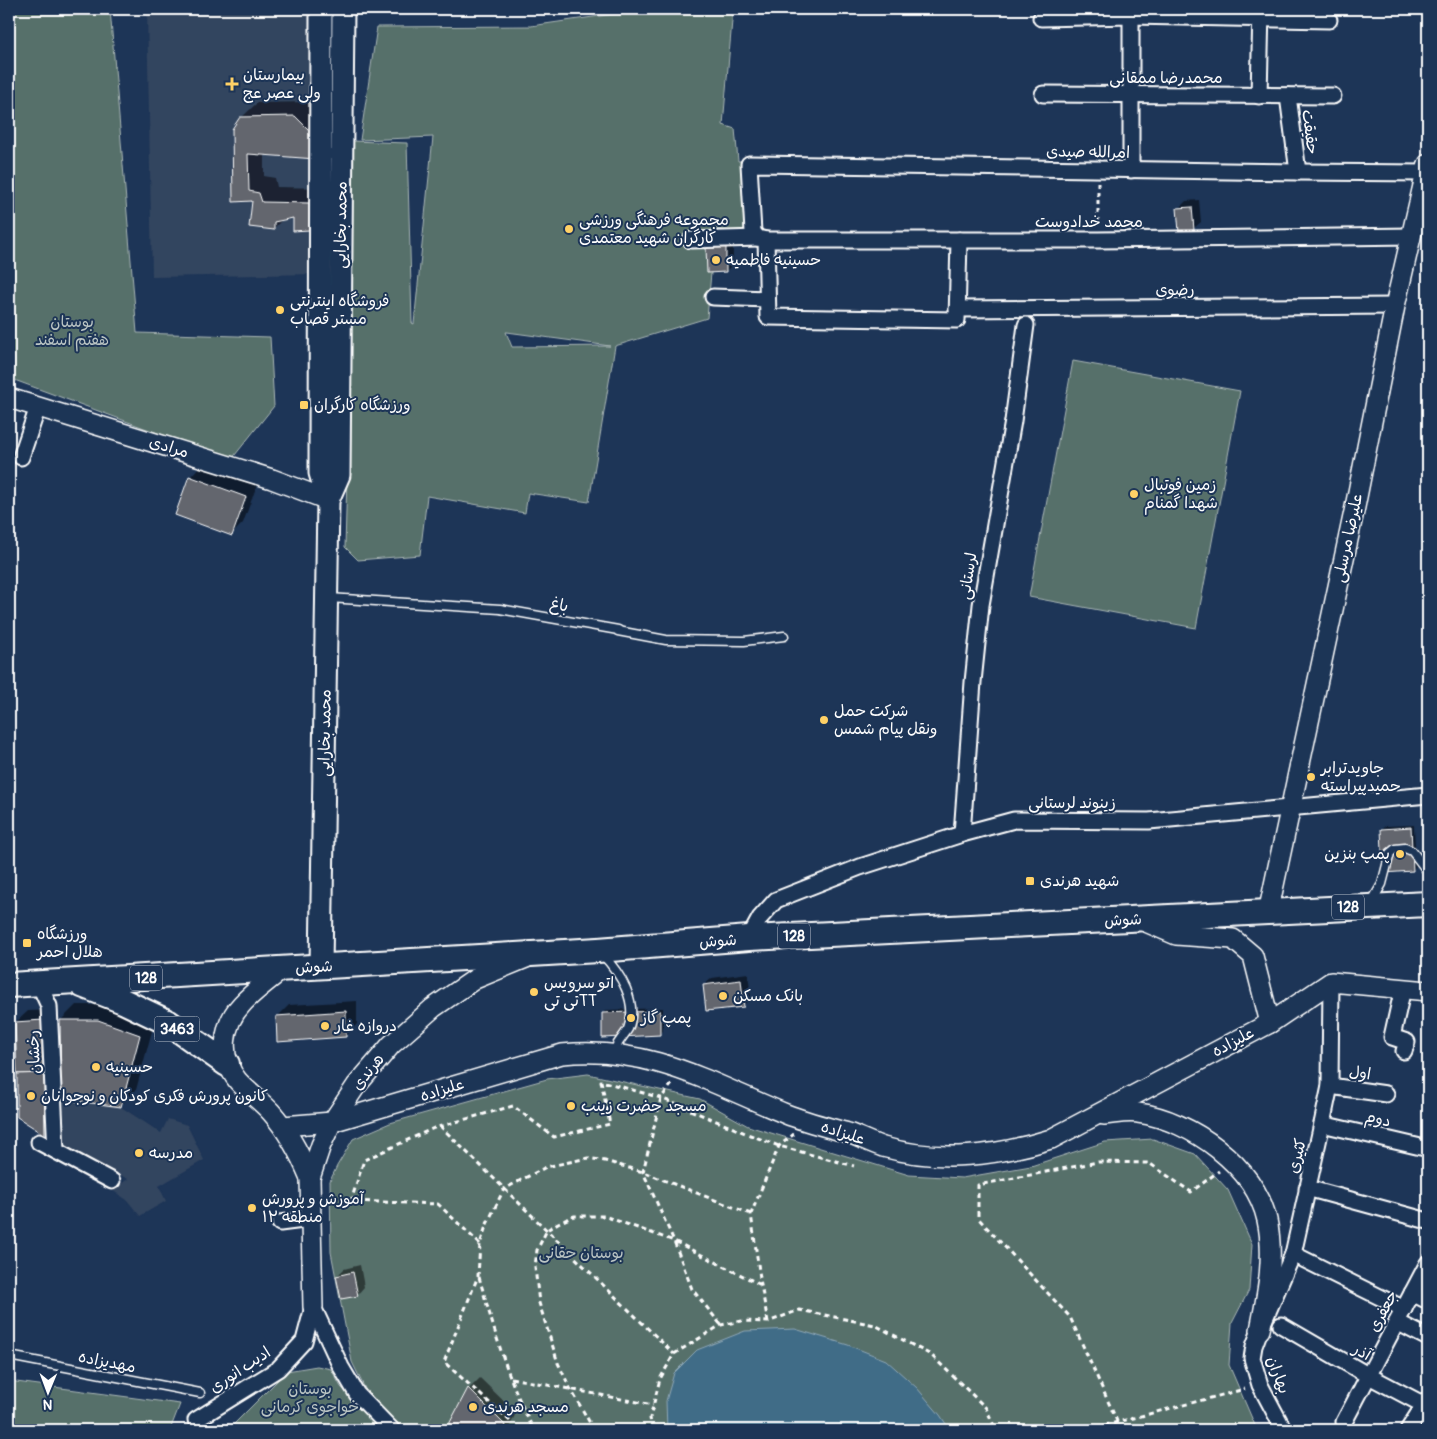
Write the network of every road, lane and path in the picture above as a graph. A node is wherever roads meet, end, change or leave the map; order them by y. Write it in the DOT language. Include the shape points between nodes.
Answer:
graph roads {
  1 [pos="322,9"];
  2 [pos="343,9"];
  3 [pos="1261,13"];
  4 [pos="1131,16"];
  5 [pos="1041,18"];
  6 [pos="1329,20"];
  7 [pos="343,31"];
  8 [pos="321,32"];
  9 [pos="1043,94"];
  10 [pos="1130,95"];
  11 [pos="1259,96"];
  12 [pos="1288,96"];
  13 [pos="1333,96"];
  14 [pos="1428,168"];
  15 [pos="1098,169"];
  16 [pos="1131,170"];
  17 [pos="1298,172"];
  18 [pos="1412,236"];
  19 [pos="762,239"];
  20 [pos="691,240"];
  21 [pos="959,240"];
  22 [pos="1098,240"];
  23 [pos="713,297"];
  24 [pos="768,299"];
  25 [pos="1395,306"];
  26 [pos="956,309"];
  27 [pos="1026,325"];
  28 [pos="9,398"];
  29 [pos="38,407"];
  30 [pos="21,457"];
  31 [pos="328,500"];
  32 [pos="327,598"];
  33 [pos="784,636"];
  34 [pos="1428,795"];
  35 [pos="1290,807"];
  36 [pos="962,834"];
  37 [pos="1428,872"];
  38 [pos="1428,904"];
  39 [pos="1369,906"];
  40 [pos="1268,913"];
  41 [pos="1139,919"];
  42 [pos="749,938"];
  43 [pos="598,950"];
  44 [pos="538,953"];
  45 [pos="321,967"];
  46 [pos="283,969"];
  47 [pos="76,982"];
  48 [pos="1331,982"];
  49 [pos="39,984"];
  50 [pos="9,985"];
  51 [pos="1403,988"];
  52 [pos="1428,990"];
  53 [pos="1270,1023"];
  54 [pos="617,1045"];
  55 [pos="1404,1051"];
  56 [pos="227,1064"];
  57 [pos="683,1070"];
  58 [pos="1330,1086"];
  59 [pos="1386,1094"];
  60 [pos="661,1098"];
  61 [pos="1098,1115"];
  62 [pos="332,1122"];
  63 [pos="811,1122"];
  64 [pos="1322,1124"];
  65 [pos="283,1126"];
  66 [pos="440,1126"];
  67 [pos="40,1142"];
  68 [pos="779,1146"];
  69 [pos="1425,1148"];
  70 [pos="56,1151"];
  71 [pos="1231,1162"];
  72 [pos="854,1166"];
  73 [pos="643,1172"];
  74 [pos="310,1178"];
  75 [pos="112,1181"];
  76 [pos="1307,1188"];
  77 [pos="504,1189"];
  78 [pos="752,1214"];
  79 [pos="311,1219"];
  80 [pos="1428,1221"];
  81 [pos="280,1223"];
  82 [pos="547,1230"];
  83 [pos="674,1241"];
  84 [pos="480,1244"];
  85 [pos="1293,1254"];
  86 [pos="1428,1263"];
  87 [pos="478,1276"];
  88 [pos="761,1285"];
  89 [pos="1412,1293"];
  90 [pos="1428,1301"];
  91 [pos="314,1307"];
  92 [pos="1404,1309"];
  93 [pos="768,1322"];
  94 [pos="1396,1322"];
  95 [pos="721,1325"];
  96 [pos="1281,1325"];
  97 [pos="1260,1330"];
  98 [pos="1428,1338"];
  99 [pos="674,1354"];
  100 [pos="9,1356"];
  101 [pos="1369,1376"];
  102 [pos="511,1378"];
  103 [pos="1260,1385"];
  104 [pos="570,1388"];
  105 [pos="200,1394"];
  106 [pos="1427,1404"];
  107 [pos="653,1405"];
  108 [pos="510,1421"];
  109 [pos="1118,1422"];
  110 [pos="1344,1422"];
  111 [pos="194,1425"];
  112 [pos="9,1429"];
  113 [pos="14,1430"];
  114 [pos="392,1430"];
  115 [pos="534,1430"];
  116 [pos="594,1430"];
  117 [pos="652,1430"];
  118 [pos="996,1430"];
  119 [pos="1087,1430"];
  120 [pos="1121,1430"];
  121 [pos="1284,1430"];
  122 [pos="1408,1430"];
  1 -- 8 [label="main road, محمد بخارایی"];
  2 -- 7 [label="main road, محمد بخارایی"];
  3 -- 4 [label="street"];
  3 -- 6 [label="street"];
  3 -- 11 [label="street"];
  4 -- 5 [label="street"];
  4 -- 10 [label="street"];
  7 -- 8 [label="main road"];
  7 -- 31 [label="main road, محمد بخارایی" via="339,475"];
  8 -- 31 [label="main road, محمد بخارایی" via="320,473"];
  9 -- 10 [label="street, محمدرضا ممقانی"];
  10 -- 11 [label="street, محمدرضا ممقانی"];
  10 -- 16 [label="street"];
  11 -- 12 [label="street, محمدرضا ممقانی"];
  12 -- 13 [label="street, محمدرضا ممقانی"];
  12 -- 17 [label="street, حقیقت"];
  14 -- 17 [label="street, امرالله صیدی"];
  14 -- 18 [label="street, علیرضا مرسلی"];
  15 -- 16 [label="street, امرالله صیدی"];
  15 -- 19 [label="street, امرالله صیدی" via="750,164 753,232"];
  15 -- 22 [label="path"];
  16 -- 17 [label="street, امرالله صیدی"];
  18 -- 22 [label="street, محمد خدادوست"];
  18 -- 25 [label="street, علیرضا مرسلی"];
  19 -- 20 [label="street, محمد خدادوست"];
  19 -- 21 [label="street, محمد خدادوست"];
  19 -- 24 [label="street"];
  21 -- 22 [label="street, محمد خدادوست"];
  21 -- 26 [label="street"];
  23 -- 24 [label="street"];
  24 -- 26 [label="street" via="768,317 957,320"];
  25 -- 26 [label="street, رضوی"];
  25 -- 35 [label="street, علیرضا مرسلی"];
  27 -- 36 [label="street, لرستانی" via="981,605"];
  28 -- 29 [label="street, مرادی"];
  29 -- 30 [label="street"];
  29 -- 31 [label="street, مرادی" via="272,479"];
  31 -- 32 [label="main road, محمد بخارایی"];
  32 -- 33 [label="lane, باغ" via="500,609 666,640 744,641"];
  32 -- 45 [label="main road, محمد بخارایی"];
  34 -- 35 [label="street, زینوند لرستانی"];
  35 -- 36 [label="street, زینوند لرستانی" via="1149,821 1014,820"];
  35 -- 40 [label="street, علیرضا مرسلی"];
  36 -- 42 [label="street, زینوند لرستانی" via="860,867 776,900 760,918"];
  37 -- 39 [label="lane" via="1412,851 1395,849 1390,853 1382,884"];
  38 -- 39 [label="main road, شوش / 128"];
  39 -- 40 [label="main road, شوش / 128"];
  40 -- 41 [label="main road, شوش / 128"];
  41 -- 42 [label="main road, شوش / 128"];
  41 -- 53 [label="street" via="1176,935 1233,938 1253,956"];
  42 -- 43 [label="main road, شوش / 128"];
  43 -- 44 [label="main road, شوش / 128"];
  43 -- 54 [label="lane" via="621,979 630,1002 628,1028"];
  44 -- 45 [label="main road, شوش / 128"];
  44 -- 62 [label="street, هرندی / 3463" via="476,979 432,1008 391,1045 356,1086"];
  45 -- 46 [label="main road, شوش / 128"];
  46 -- 47 [label="main road, شوش / 128"];
  46 -- 56 [label="street" via="240,1006 231,1021 226,1034"];
  47 -- 49 [label="main road, شوش / 128"];
  47 -- 56 [label="main road, 3463" via="169,1023"];
  48 -- 51 [label="street"];
  48 -- 53 [label="street, علیزاده"];
  48 -- 58 [label="street, کثیری"];
  49 -- 50 [label="main road, شوش / 128"];
  49 -- 70 [label="street, رخشان" via="49,1006"];
  51 -- 52 [label="street"];
  51 -- 55 [label="street" via="1392,1037 1407,1042"];
  53 -- 61 [label="street, علیزاده"];
  56 -- 65 [label="street, هرندی / 3463" via="238,1080"];
  57 -- 60 [label="path"];
  57 -- 62 [label="street, علیزاده" via="659,1062 615,1055 562,1054"];
  57 -- 63 [label="street, علیزاده"];
  58 -- 59 [label="street, اول"];
  58 -- 64 [label="street, کثیری"];
  60 -- 66 [label="path" via="601,1081 610,1124 554,1137 513,1106"];
  60 -- 68 [label="path"];
  60 -- 73 [label="path"];
  61 -- 63 [label="street, علیزاده" via="1051,1139 1018,1149 952,1157 906,1152"];
  61 -- 71 [label="street" via="1137,1112 1156,1117 1198,1135"];
  62 -- 65 [label="street, علیزاده"];
  62 -- 74 [label="street, هرندی / 3463"];
  63 -- 68 [label="path"];
  64 -- 69 [label="street, دوم"];
  64 -- 76 [label="street, کثیری"];
  65 -- 74 [label="street, هرندی / 3463" via="299,1151"];
  66 -- 77 [label="path"];
  66 -- 84 [label="path" via="364,1160 351,1201 438,1204"];
  67 -- 70 [label="street"];
  68 -- 72 [label="path"];
  68 -- 78 [label="path"];
  70 -- 75 [label="street"];
  71 -- 97 [label="street" via="1246,1177 1266,1219 1269,1284"];
  71 -- 109 [label="path" via="1191,1192 1150,1163 1098,1162 978,1185 978,1218 1070,1317"];
  73 -- 77 [label="path" via="588,1158 546,1166"];
  73 -- 78 [label="path"];
  73 -- 83 [label="path"];
  74 -- 79 [label="street, هرندی / 3463"];
  76 -- 80 [label="street"];
  76 -- 85 [label="street, کثیری"];
  77 -- 82 [label="path"];
  77 -- 84 [label="path"];
  78 -- 88 [label="path"];
  79 -- 81 [label="street"];
  79 -- 91 [label="street, هرندی / 3463"];
  82 -- 83 [label="path" via="574,1216 604,1216"];
  82 -- 99 [label="path"];
  82 -- 104 [label="path" via="537,1250 535,1267 539,1303 558,1363"];
  83 -- 88 [label="path"];
  83 -- 95 [label="path" via="692,1289"];
  84 -- 87 [label="path"];
  85 -- 92 [label="street"];
  85 -- 97 [label="street, کثیری"];
  86 -- 89 [label="street, جعفری"];
  87 -- 102 [label="path"];
  87 -- 108 [label="path" via="444,1362"];
  88 -- 93 [label="path"];
  89 -- 90 [label="street"];
  89 -- 92 [label="street, جعفری"];
  91 -- 111 [label="street, ادیب انوری" via="304,1341 278,1369"];
  91 -- 114 [label="street, هرندی / 3463" via="357,1394"];
  92 -- 94 [label="street, جعفری"];
  93 -- 95 [label="path" via="742,1321"];
  93 -- 118 [label="path" via="799,1310 875,1325 931,1355 986,1408"];
  94 -- 98 [label="street"];
  94 -- 101 [label="street, جعفری"];
  95 -- 99 [label="path"];
  96 -- 101 [label="street, آذر"];
  97 -- 103 [label="street, بهاران" via="1252,1358"];
  99 -- 107 [label="path" via="660,1379"];
  100 -- 105 [label="lane, مهدیزاده"];
  101 -- 106 [label="street, آذر"];
  101 -- 110 [label="street"];
  102 -- 104 [label="path"];
  102 -- 115 [label="path"];
  103 -- 109 [label="path"];
  103 -- 121 [label="street, بهاران"];
  104 -- 107 [label="path"];
  104 -- 116 [label="path"];
  106 -- 122 [label="street"];
  107 -- 117 [label="path"];
  109 -- 119 [label="path"];
  109 -- 120 [label="path"];
  112 -- 113 [label="path"];
}
